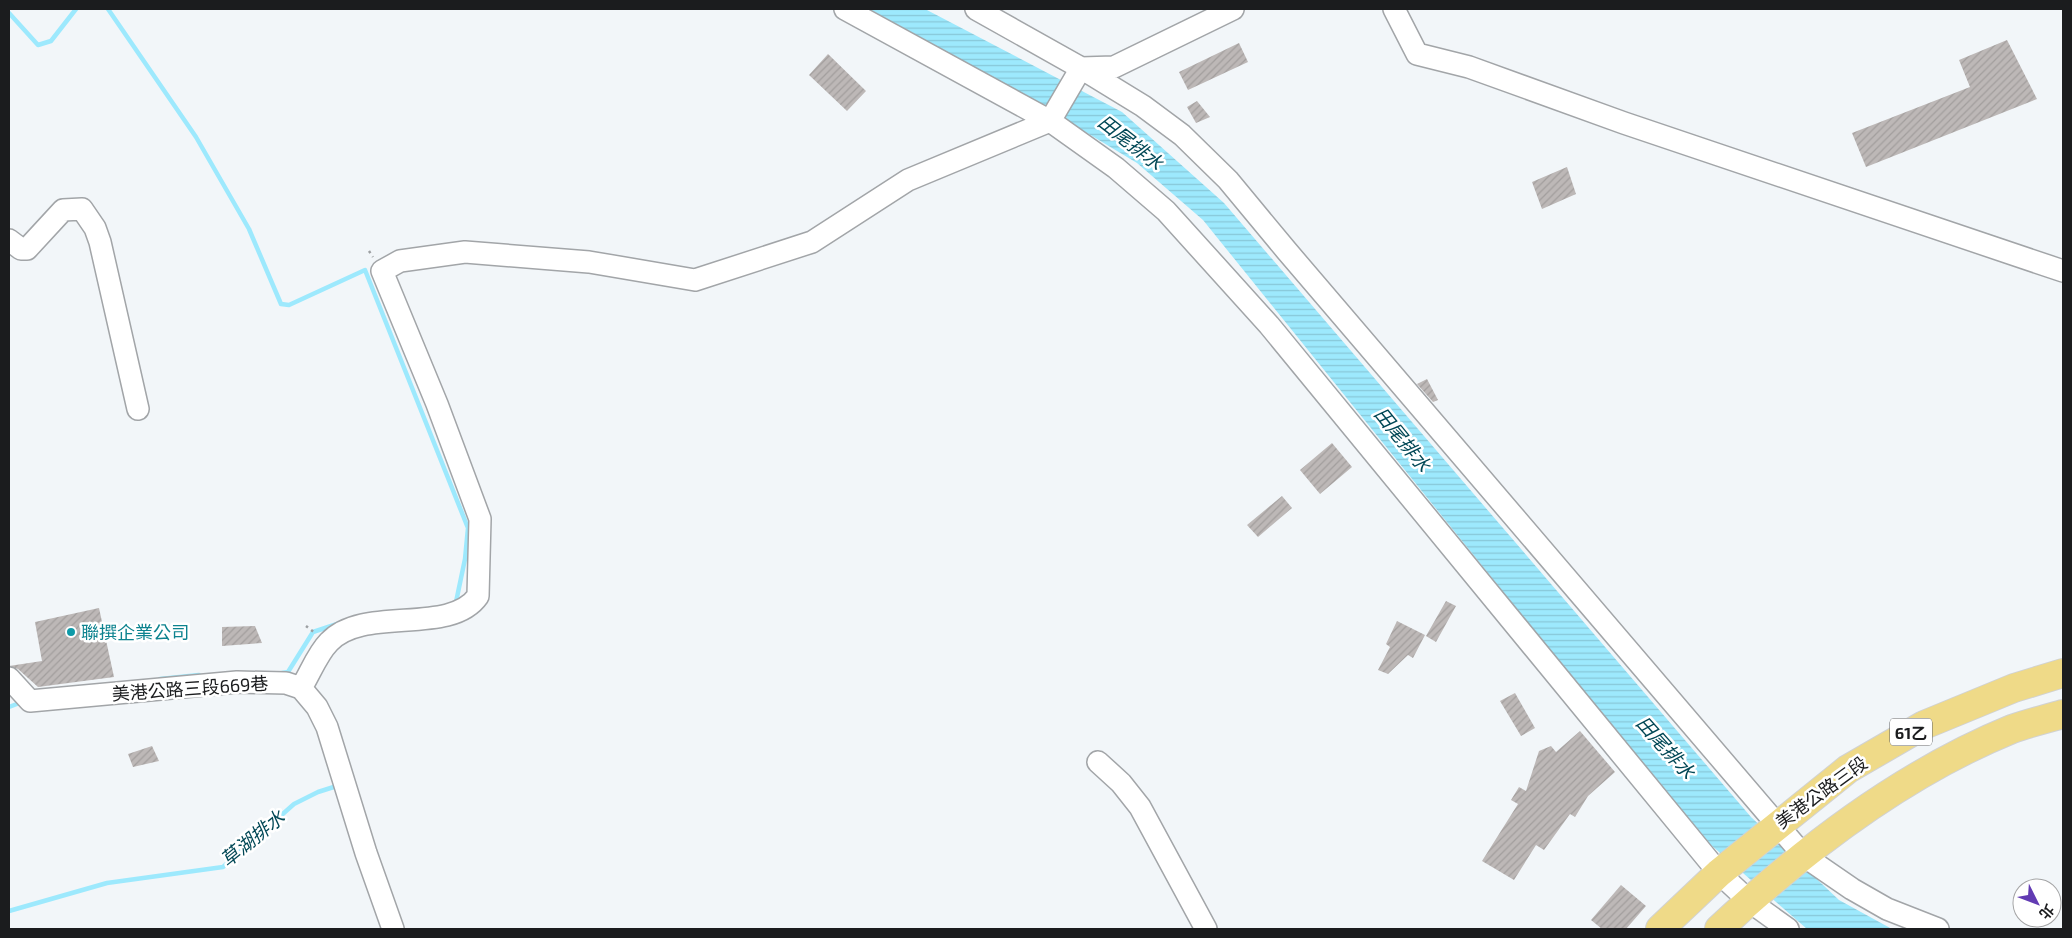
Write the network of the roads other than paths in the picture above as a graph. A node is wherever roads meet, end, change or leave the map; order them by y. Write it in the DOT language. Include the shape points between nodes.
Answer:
graph roads {
  1 [pos="846,9"];
  2 [pos="976,9"];
  3 [pos="1233,9"];
  4 [pos="1394,9"];
  5 [pos="1081,68"];
  6 [pos="1050,121"];
  7 [pos="9,240"];
  8 [pos="2063,271"];
  9 [pos="138,409"];
  10 [pos="2063,673"];
  11 [pos="9,678"];
  12 [pos="301,688"];
  13 [pos="2063,714"];
  14 [pos="1098,762"];
  15 [pos="1777,824"];
  16 [pos="1804,856"];
  17 [pos="1719,873"];
  18 [pos="1749,902"];
  19 [pos="393,929"];
  20 [pos="1206,929"];
  21 [pos="1660,929"];
  22 [pos="1719,929"];
  23 [pos="1788,929"];
  24 [pos="1938,929"];
  1 -- 6 [label="street"];
  2 -- 5 [label="street"];
  3 -- 5 [label="street" via="1114,67"];
  4 -- 8 [label="street" via="1417,54 1469,66 1624,123"];
  5 -- 6 [label="street"];
  5 -- 15 [label="street" via="1143,106 1182,135 1228,180"];
  6 -- 12 [label="street" via="908,180 812,242 696,280 589,262 465,252 400,261 382,271 480,519 478,596 471,606 450,614 353,627 329,642"];
  6 -- 17 [label="street" via="1116,168 1166,211 1269,325"];
  7 -- 9 [label="street" via="21,249 27,249 63,210 82,209 100,242"];
  10 -- 15 [label="main road, 美港公路三段 / 61乙" via="2014,688 1924,725 1848,769"];
  11 -- 12 [label="street, 美港公路三段669巷" via="30,701 237,682 286,682"];
  12 -- 19 [label="street" via="328,727"];
  13 -- 16 [label="main road, 61乙" via="2013,729 1944,761 1874,803"];
  14 -- 20 [label="street" via="1140,807"];
  15 -- 16 [label="street"];
  15 -- 17 [label="main road, 美港公路三段 / 61乙"];
  16 -- 18 [label="main road, 61乙"];
  16 -- 24 [label="street" via="1880,905"];
  17 -- 18 [label="street"];
  17 -- 21 [label="main road, 美港公路三段 / 61乙"];
  18 -- 22 [label="main road, 61乙"];
  18 -- 23 [label="street"];
}
